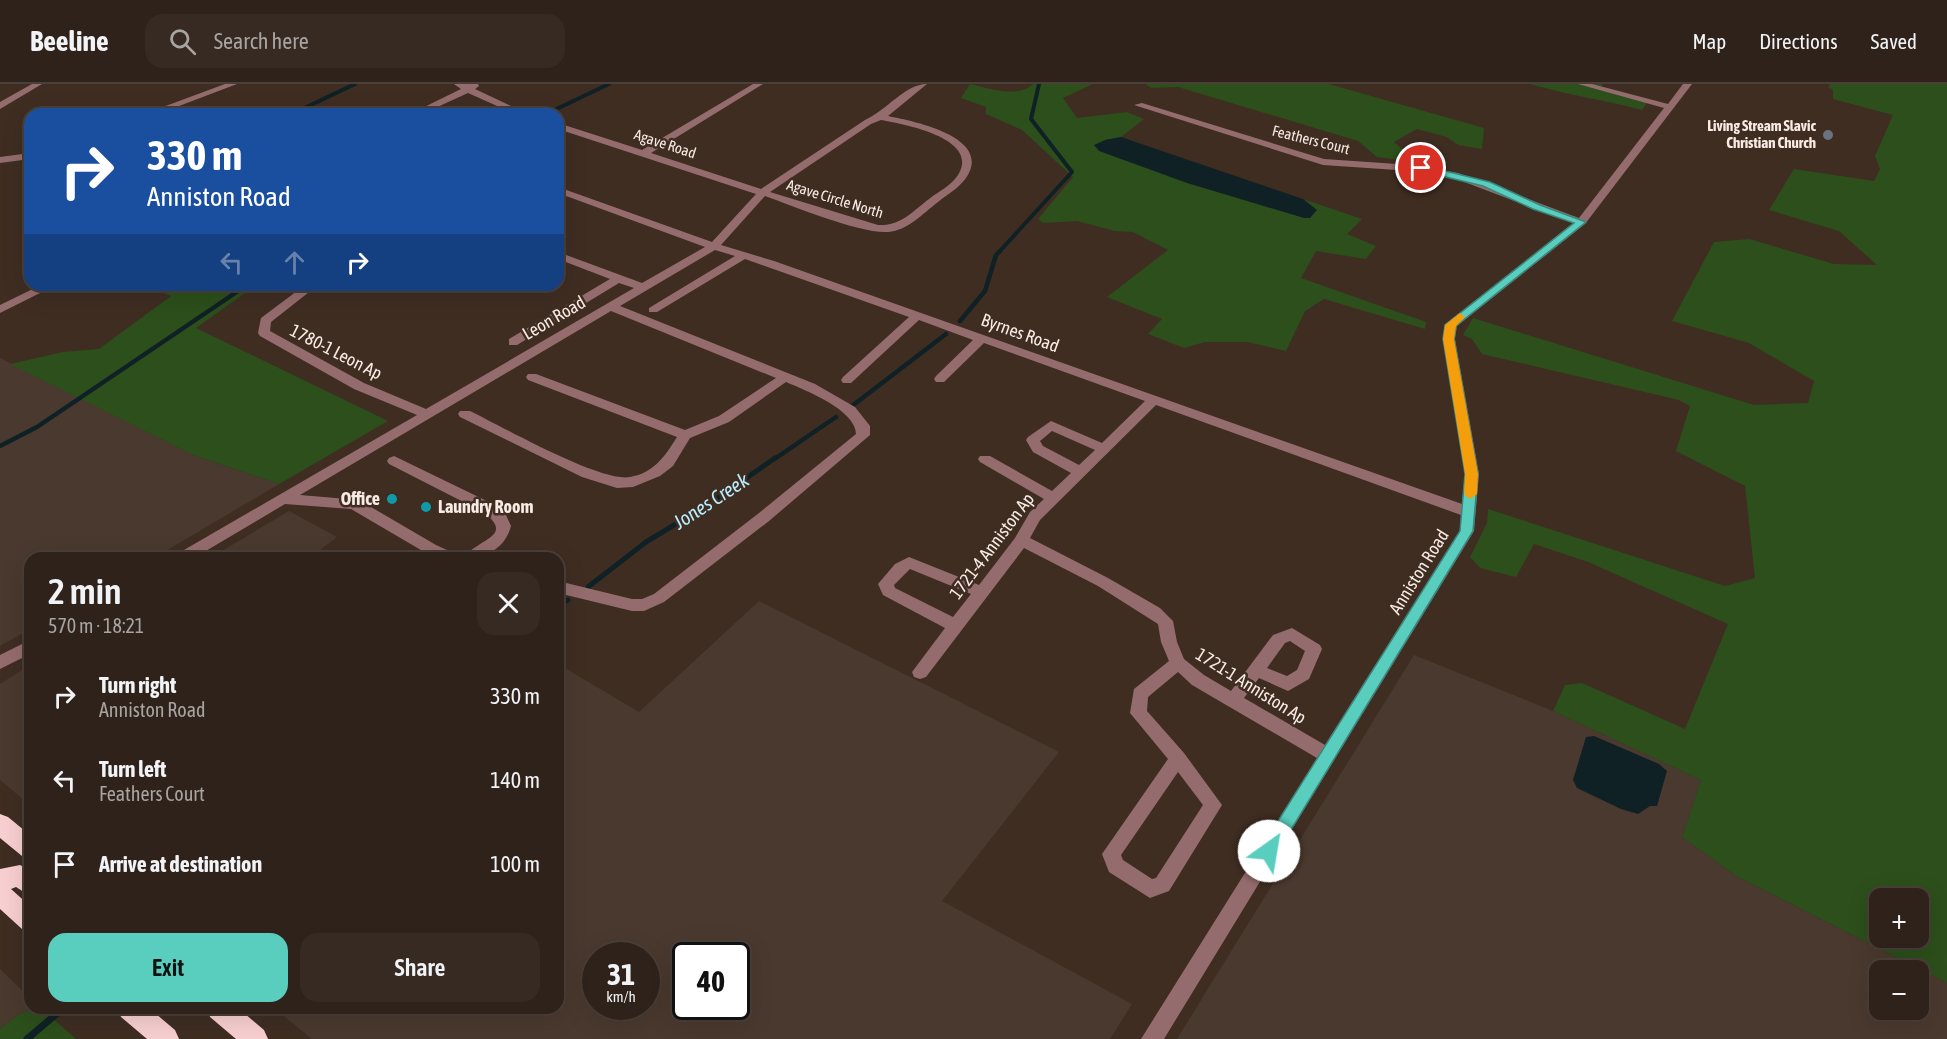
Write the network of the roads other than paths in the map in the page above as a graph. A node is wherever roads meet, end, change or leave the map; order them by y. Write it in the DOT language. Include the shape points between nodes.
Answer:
graph roads {
  1 [pos="38,84"];
  2 [pos="233,84"];
  3 [pos="458,84"];
  4 [pos="479,84"];
  5 [pos="759,84"];
  6 [pos="923,84"];
  7 [pos="1582,84"];
  8 [pos="1688,84"];
  9 [pos="469,89"];
  10 [pos="1139,105"];
  11 [pos="0,106"];
  12 [pos="1670,107"];
  13 [pos="166,108"];
  14 [pos="428,108"];
  15 [pos="509,108"];
  16 [pos="880,117"];
  17 [pos="564,128"];
  18 [pos="644,153"];
  19 [pos="24,157"];
  20 [pos="0,160"];
  21 [pos="564,192"];
  22 [pos="763,192"];
  23 [pos="1581,222"];
  24 [pos="714,246"];
  25 [pos="744,255"];
  26 [pos="564,257"];
  27 [pos="619,278"];
  28 [pos="644,288"];
  29 [pos="38,291"];
  30 [pos="304,291"];
  31 [pos="611,307"];
  32 [pos="0,309"];
  33 [pos="653,310"];
  34 [pos="917,316"];
  35 [pos="981,339"];
  36 [pos="513,342"];
  37 [pos="532,377"];
  38 [pos="785,377"];
  39 [pos="940,379"];
  40 [pos="847,380"];
  41 [pos="1154,400"];
  42 [pos="427,414"];
  43 [pos="465,414"];
  44 [pos="685,435"];
  45 [pos="1104,449"];
  46 [pos="985,459"];
  47 [pos="394,461"];
  48 [pos="1080,472"];
  49 [pos="1053,498"];
  50 [pos="284,499"];
  51 [pos="1469,512"];
  52 [pos="1022,540"];
  53 [pos="192,552"];
  54 [pos="438,552"];
  55 [pos="480,552"];
  56 [pos="564,588"];
  57 [pos="981,592"];
  58 [pos="956,626"];
  59 [pos="24,649"];
  60 [pos="0,663"];
  61 [pos="1178,663"];
  62 [pos="1256,670"];
  63 [pos="920,672"];
  64 [pos="1233,700"];
  65 [pos="1328,756"];
  66 [pos="1178,758"];
  67 [pos="0,824"];
  68 [pos="24,844"];
  69 [pos="0,880"];
  70 [pos="24,880"];
  71 [pos="0,894"];
  72 [pos="24,916"];
  73 [pos="137,1014"];
  74 [pos="226,1014"];
  75 [pos="166,1039"];
  76 [pos="255,1039"];
  77 [pos="1152,1039"];
  1 -- 11 [label="street"];
  2 -- 13 [label="street"];
  3 -- 9 [label="street"];
  4 -- 9 [label="street"];
  5 -- 18 [label="street"];
  6 -- 16 [label="street, Leon Road"];
  7 -- 12 [label="street"];
  8 -- 12 [label="street, Anniston Road"];
  9 -- 14 [label="street"];
  9 -- 15 [label="street"];
  10 -- 23 [label="street, Feathers Court" via="1323,162 1412,167 1465,177"];
  12 -- 23 [label="street, Anniston Road"];
  16 -- 22 [label="street, Leon Road"];
  16 -- 22 [label="street, Agave Circle North" via="937,131 955,142 967,160 960,179 899,227 880,230"];
  17 -- 18 [label="street, Agave Road"];
  18 -- 22 [label="street, Agave Road"];
  19 -- 20 [label="street"];
  21 -- 24 [label="street, Byrnes Road"];
  22 -- 24 [label="street, Leon Road"];
  23 -- 51 [label="street, Anniston Road" via="1450,325 1449,339 1472,474"];
  24 -- 25 [label="street, Byrnes Road"];
  24 -- 28 [label="street, Leon Road"];
  25 -- 33 [label="street"];
  25 -- 34 [label="street, Byrnes Road"];
  26 -- 27 [label="street"];
  27 -- 28 [label="street"];
  27 -- 36 [label="street"];
  28 -- 31 [label="street, Leon Road"];
  29 -- 32 [label="street"];
  30 -- 42 [label="street, 1780-1 Leon Ap" via="265,321 264,333 359,386"];
  31 -- 38 [label="street"];
  31 -- 42 [label="street, Leon Road"];
  34 -- 35 [label="street, Byrnes Road"];
  34 -- 40 [label="street"];
  35 -- 39 [label="street"];
  35 -- 41 [label="street, Byrnes Road"];
  37 -- 44 [label="street"];
  38 -- 44 [label="street" via="724,419"];
  38 -- 56 [label="street" via="850,410 863,426 863,435 659,598 644,605 632,605"];
  41 -- 45 [label="street, 1721-4 Anniston Ap"];
  41 -- 51 [label="street, Byrnes Road"];
  42 -- 50 [label="street, Leon Road"];
  43 -- 44 [label="street" via="579,470 617,483 633,482 668,463"];
  45 -- 48 [label="street, 1721-4 Anniston Ap"];
  45 -- 48 [label="street" via="1051,425 1033,440 1038,449"];
  46 -- 49 [label="street"];
  47 -- 55 [label="street" via="500,517 504,526 501,537"];
  48 -- 49 [label="street, 1721-4 Anniston Ap"];
  49 -- 52 [label="street, 1721-4 Anniston Ap" via="1026,528"];
  50 -- 53 [label="street, Leon Road"];
  50 -- 54 [label="street" via="354,504"];
  51 -- 65 [label="street, Anniston Road" via="1467,531"];
  52 -- 57 [label="street, 1721-4 Anniston Ap"];
  52 -- 61 [label="street, 1721-1 Anniston Ap" via="1154,612 1165,621"];
  57 -- 58 [label="street, 1721-4 Anniston Ap"];
  57 -- 58 [label="street" via="909,562 886,584 888,591"];
  58 -- 63 [label="street, 1721-4 Anniston Ap"];
  59 -- 60 [label="street"];
  61 -- 64 [label="street, 1721-1 Anniston Ap"];
  61 -- 66 [label="street" via="1140,694 1138,713"];
  62 -- 64 [label="street"];
  64 -- 65 [label="street, 1721-1 Anniston Ap"];
  65 -- 77 [label="street, Anniston Road"];
  66 -- 66 [label="street" via="1111,854 1116,866 1150,889 1162,885 1213,805"];
  67 -- 68 [label="highway"];
  69 -- 70 [label="highway" via="20,876"];
  71 -- 72 [label="highway"];
  73 -- 75 [label="highway"];
  74 -- 76 [label="highway"];
}
